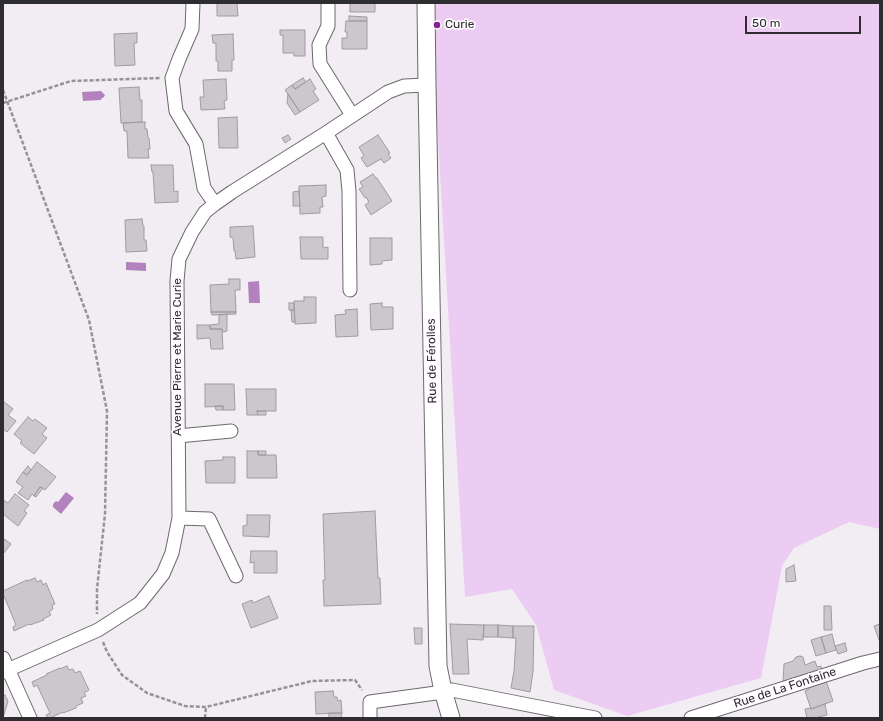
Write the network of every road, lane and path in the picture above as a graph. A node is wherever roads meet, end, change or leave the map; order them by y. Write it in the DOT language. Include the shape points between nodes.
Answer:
graph roads {
  1 [pos="193,3"];
  2 [pos="328,3"];
  3 [pos="426,3"];
  4 [pos="172,78"];
  5 [pos="427,85"];
  6 [pos="3,90"];
  7 [pos="8,101"];
  8 [pos="3,103"];
  9 [pos="352,116"];
  10 [pos="326,133"];
  11 [pos="216,204"];
  12 [pos="350,290"];
  13 [pos="231,431"];
  14 [pos="178,436"];
  15 [pos="179,518"];
  16 [pos="236,576"];
  17 [pos="98,630"];
  18 [pos="880,659"];
  19 [pos="5,667"];
  20 [pos="443,691"];
  21 [pos="370,702"];
  22 [pos="206,707"];
  23 [pos="30,718"];
  24 [pos="205,718"];
  25 [pos="370,718"];
  26 [pos="451,718"];
  27 [pos="595,718"];
  28 [pos="691,718"];
  1 -- 4 [label="street" via="192,29"];
  2 -- 9 [label="street" via="328,26 319,45 320,64"];
  3 -- 5 [label="street, Rue de Férolles"];
  4 -- 7 [label="path" via="71,81"];
  4 -- 11 [label="street" via="176,111 196,144 204,188"];
  5 -- 9 [label="street, Avenue Pierre et Marie Curie" via="404,86 388,92"];
  5 -- 20 [label="street, Rue de Férolles" via="438,666"];
  6 -- 7 [label="path"];
  7 -- 8 [label="path"];
  7 -- 17 [label="path" via="89,320 107,411 105,514 97,589"];
  9 -- 10 [label="street, Avenue Pierre et Marie Curie"];
  10 -- 11 [label="street, Avenue Pierre et Marie Curie"];
  10 -- 12 [label="street" via="347,170"];
  11 -- 14 [label="street, Avenue Pierre et Marie Curie" via="205,212 179,258"];
  13 -- 14 [label="street"];
  14 -- 15 [label="street, Avenue Pierre et Marie Curie"];
  15 -- 16 [label="street" via="209,519"];
  15 -- 17 [label="street, Avenue Pierre et Marie Curie" via="172,554 163,574 140,603"];
  17 -- 19 [label="street, Avenue Pierre et Marie Curie"];
  17 -- 22 [label="path" via="107,652 122,675 147,693 185,706"];
  18 -- 28 [label="street, Rue de La Fontaine"];
  19 -- 23 [label="street"];
  20 -- 21 [label="street"];
  20 -- 26 [label="street, Rue de Férolles"];
  20 -- 27 [label="street" via="452,690"];
  21 -- 22 [label="path" via="355,680 312,681"];
  21 -- 25 [label="street"];
  22 -- 24 [label="path"];
}
